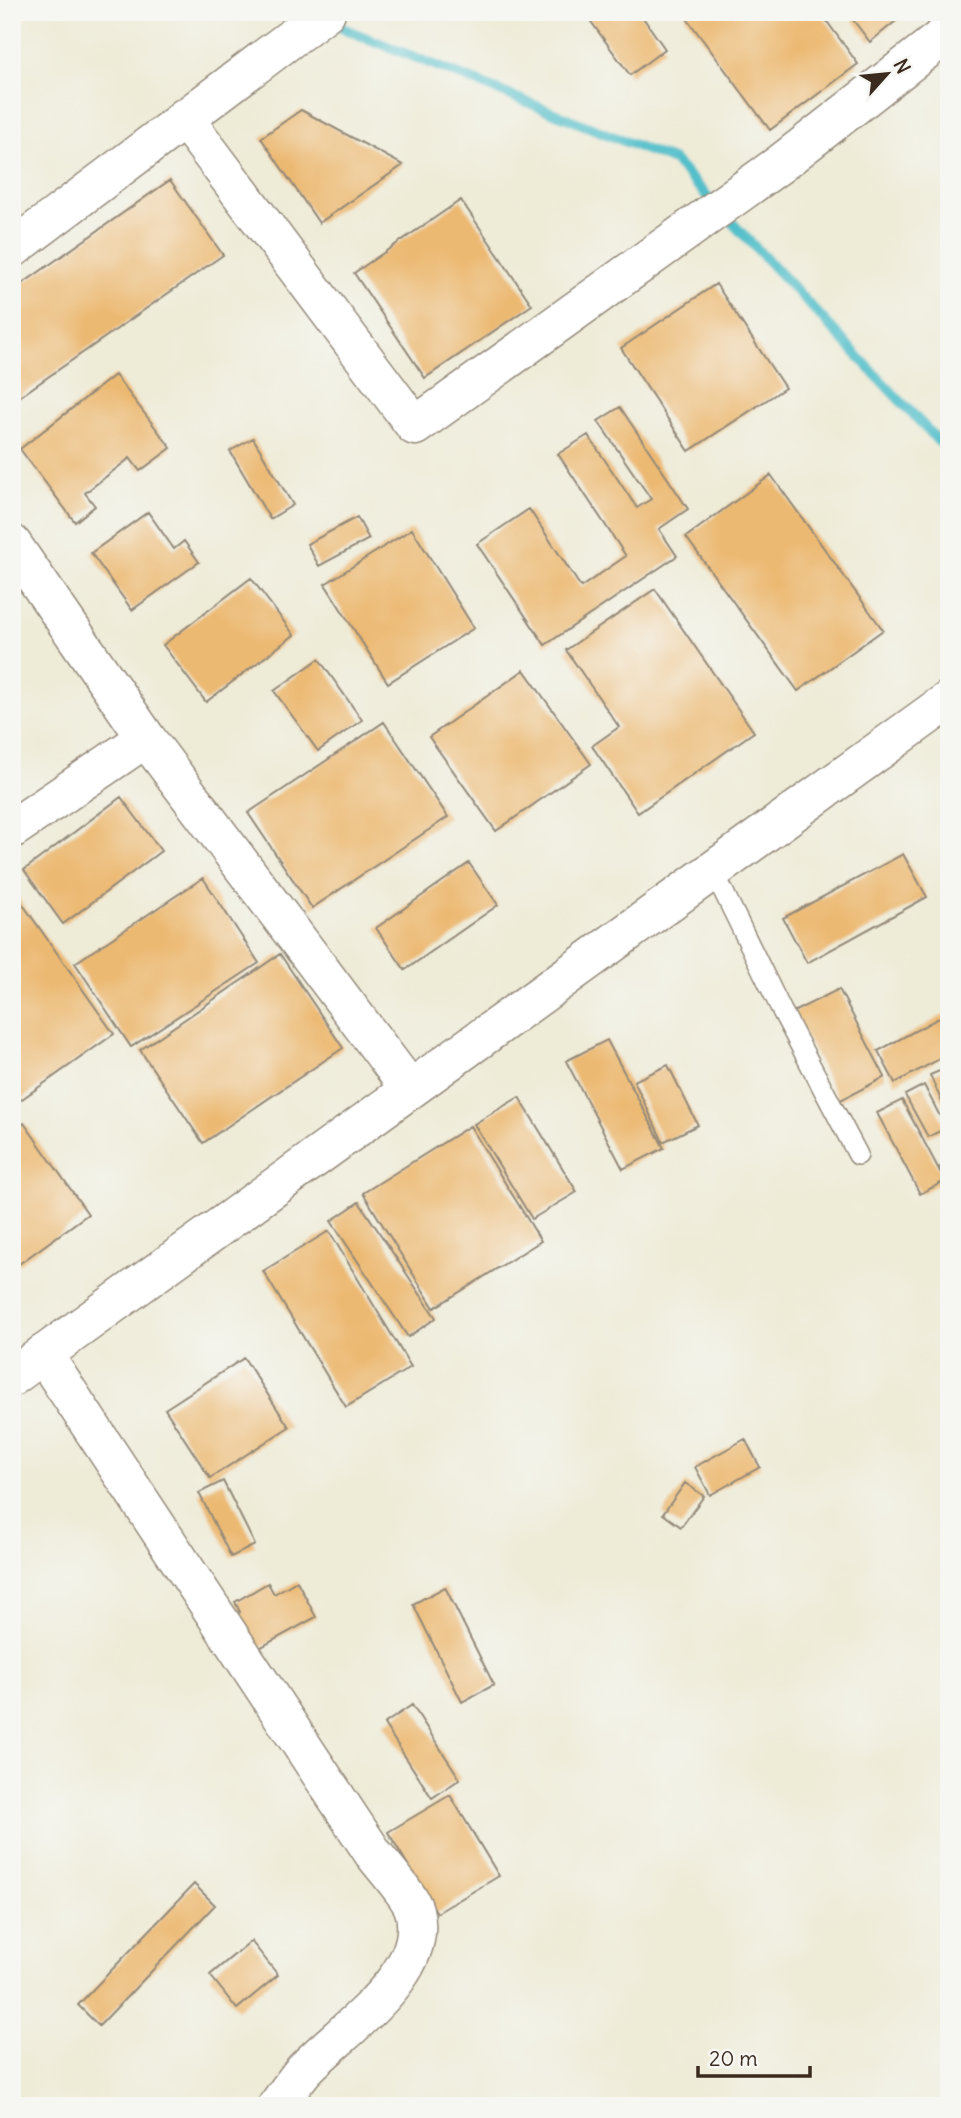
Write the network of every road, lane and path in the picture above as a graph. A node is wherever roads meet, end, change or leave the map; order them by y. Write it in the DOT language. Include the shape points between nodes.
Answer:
graph roads {
  1 [pos="326,12"];
  2 [pos="949,32"];
  3 [pos="184,118"];
  4 [pos="12,249"];
  5 [pos="12,544"];
  6 [pos="949,700"];
  7 [pos="146,738"];
  8 [pos="12,829"];
  9 [pos="713,870"];
  10 [pos="410,1089"];
  11 [pos="858,1155"];
  12 [pos="43,1354"];
  13 [pos="12,1377"];
  14 [pos="277,2106"];
  1 -- 3 [label="street"];
  2 -- 3 [label="street" via="780,164 415,425"];
  3 -- 4 [label="street"];
  5 -- 7 [label="street"];
  6 -- 9 [label="street"];
  7 -- 8 [label="street"];
  7 -- 10 [label="street"];
  9 -- 10 [label="street"];
  9 -- 11 [label="lane"];
  10 -- 12 [label="street"];
  12 -- 13 [label="street"];
  12 -- 14 [label="street" via="373,1853 413,1906 417,1926 411,1958 394,1984 302,2072"];
}
